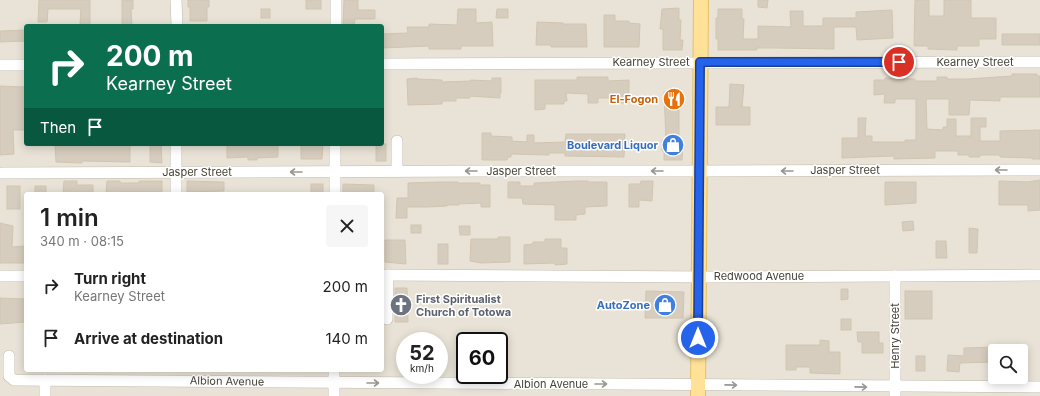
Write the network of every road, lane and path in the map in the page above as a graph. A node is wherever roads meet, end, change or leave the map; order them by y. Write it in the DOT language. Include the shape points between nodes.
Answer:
graph roads {
  1 [pos="176,0"];
  2 [pos="336,0"];
  3 [pos="701,0"];
  4 [pos="177,24"];
  5 [pos="336,24"];
  6 [pos="700,62"];
  7 [pos="1040,62"];
  8 [pos="384,64"];
  9 [pos="0,65"];
  10 [pos="24,65"];
  11 [pos="397,141"];
  12 [pos="176,146"];
  13 [pos="335,146"];
  14 [pos="1040,170"];
  15 [pos="335,171"];
  16 [pos="396,171"];
  17 [pos="699,171"];
  18 [pos="176,172"];
  19 [pos="2,173"];
  20 [pos="176,192"];
  21 [pos="335,192"];
  22 [pos="385,275"];
  23 [pos="1040,275"];
  24 [pos="0,276"];
  25 [pos="24,276"];
  26 [pos="895,276"];
  27 [pos="699,277"];
  28 [pos="387,319"];
  29 [pos="9,356"];
  30 [pos="334,372"];
  31 [pos="45,380"];
  32 [pos="334,382"];
  33 [pos="1040,387"];
  34 [pos="698,390"];
  35 [pos="895,392"];
  36 [pos="45,396"];
  37 [pos="334,396"];
  1 -- 4 [label="street"];
  2 -- 5 [label="street"];
  3 -- 6 [label="main road"];
  6 -- 7 [label="street, Kearney Street"];
  6 -- 8 [label="street, Kearney Street"];
  6 -- 17 [label="main road"];
  9 -- 10 [label="street"];
  11 -- 16 [label="street"];
  12 -- 18 [label="street"];
  13 -- 15 [label="street"];
  14 -- 17 [label="street, Jasper Street, one-way"];
  15 -- 16 [label="street, Jasper Street"];
  15 -- 18 [label="street, Jasper Street, one-way"];
  15 -- 21 [label="street"];
  17 -- 16 [label="street, Jasper Street, one-way"];
  17 -- 27 [label="main road"];
  18 -- 19 [label="street, Jasper Street"];
  18 -- 20 [label="street"];
  22 -- 27 [label="street, Redwood Avenue"];
  22 -- 28 [label="street"];
  23 -- 26 [label="street, Redwood Avenue"];
  24 -- 25 [label="street"];
  26 -- 27 [label="street, Redwood Avenue"];
  26 -- 35 [label="street, Henry Street"];
  27 -- 34 [label="main road"];
  29 -- 31 [label="street, Albion Avenue" via="9,376 14,380"];
  30 -- 32 [label="street"];
  31 -- 32 [label="street, Albion Avenue"];
  31 -- 36 [label="street"];
  32 -- 34 [label="street, Albion Avenue, one-way"];
  32 -- 37 [label="street"];
  33 -- 35 [label="street, Albion Avenue"];
  34 -- 35 [label="street, Albion Avenue, one-way"];
}
